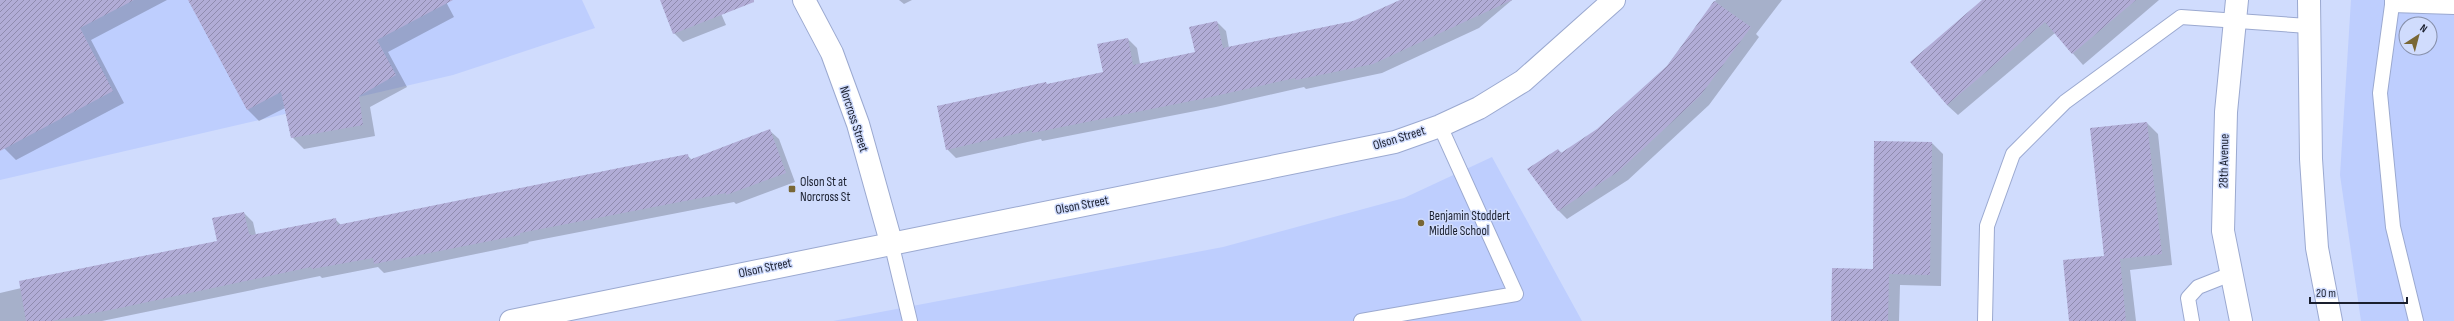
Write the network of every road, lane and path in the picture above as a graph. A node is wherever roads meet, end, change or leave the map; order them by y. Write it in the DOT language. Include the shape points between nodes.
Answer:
graph roads {
  1 [pos="804,0"];
  2 [pos="1614,0"];
  3 [pos="2309,0"];
  4 [pos="2392,3"];
  5 [pos="2454,7"];
  6 [pos="2236,10"];
  7 [pos="2308,26"];
  8 [pos="1440,126"];
  9 [pos="891,242"];
  10 [pos="2231,274"];
  11 [pos="511,321"];
  12 [pos="910,321"];
  13 [pos="1362,321"];
  14 [pos="1985,321"];
  15 [pos="2192,321"];
  16 [pos="2241,321"];
  17 [pos="2331,321"];
  18 [pos="2416,321"];
  1 -- 9 [label="street, Norcross Street" via="837,68 858,124"];
  2 -- 8 [label="street, Olson Street" via="1523,81 1479,108"];
  3 -- 7 [label="street"];
  4 -- 5 [label="lane"];
  4 -- 18 [label="lane" via="2380,93 2393,227"];
  6 -- 7 [label="lane"];
  6 -- 10 [label="street, 28th Avenue" via="2226,112 2223,231"];
  6 -- 14 [label="lane" via="2181,17 2065,102 2014,154 1987,226"];
  7 -- 17 [label="street" via="2311,159 2317,248"];
  8 -- 9 [label="street, Olson Street" via="1395,142 1318,159"];
  8 -- 13 [label="lane" via="1516,294"];
  9 -- 11 [label="street, Olson Street"];
  9 -- 12 [label="lane"];
  10 -- 15 [label="lane" via="2198,287 2188,298"];
  10 -- 16 [label="street, 28th Avenue"];
}
